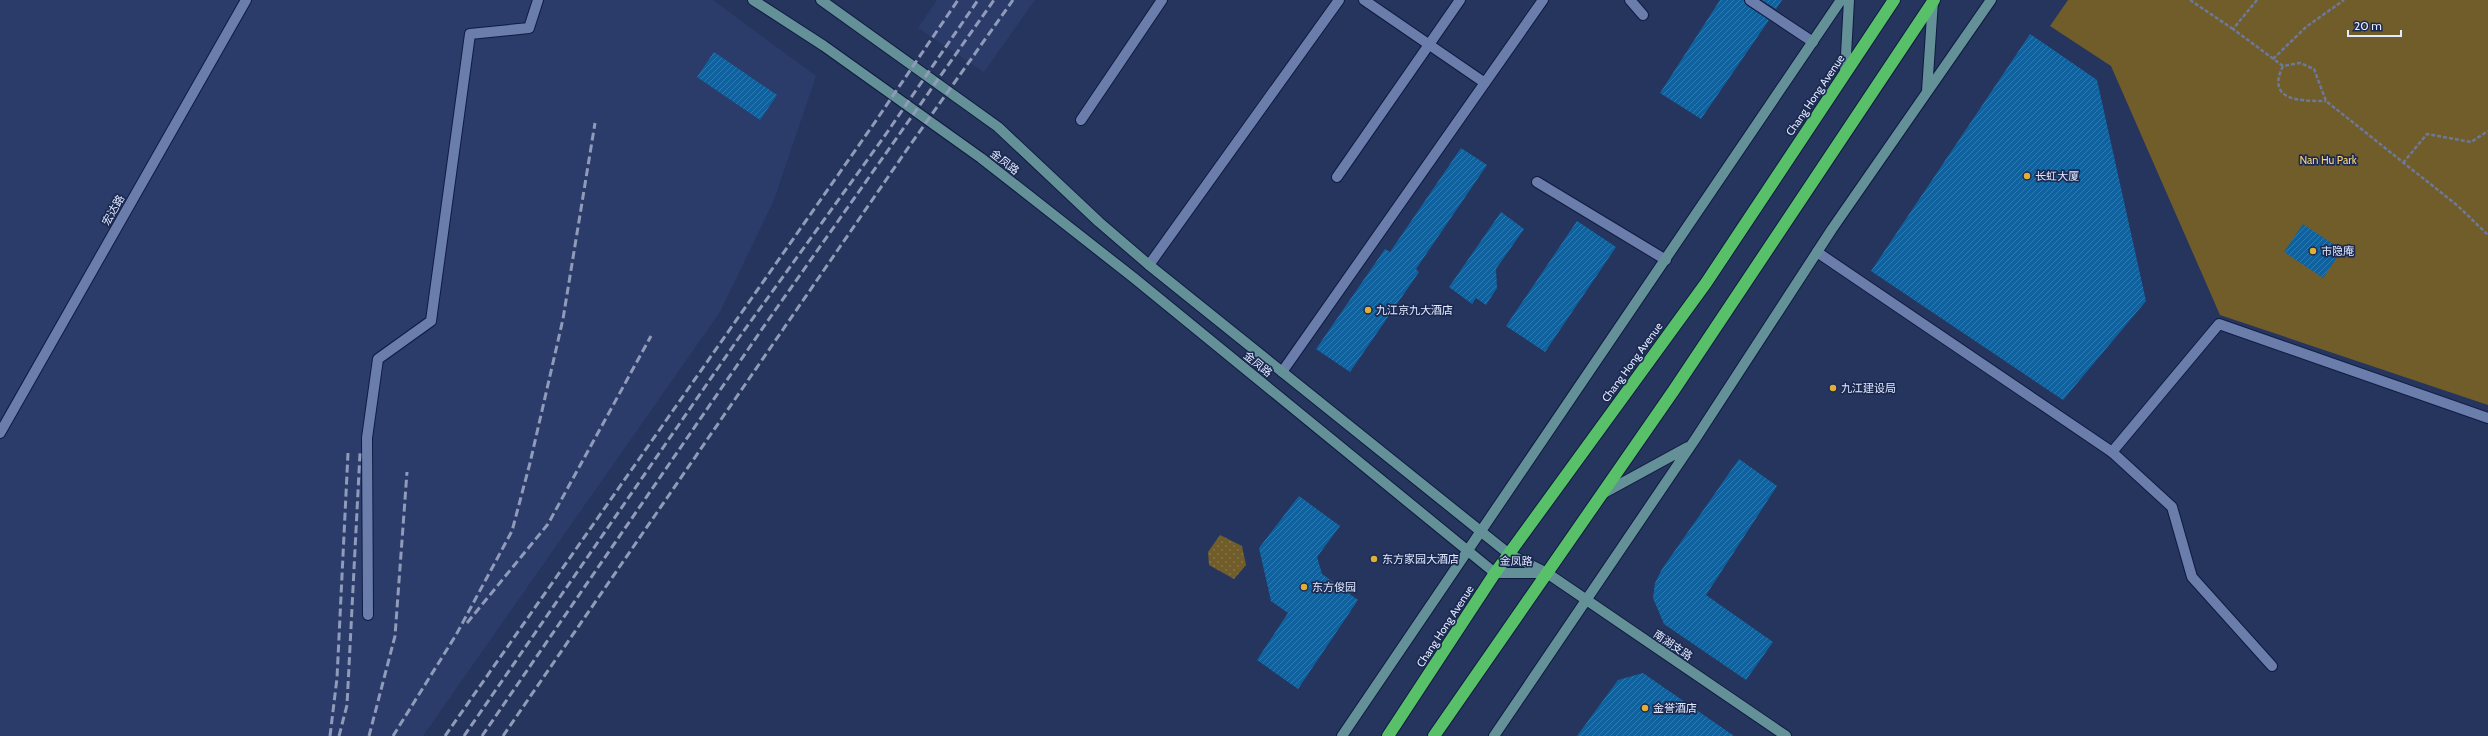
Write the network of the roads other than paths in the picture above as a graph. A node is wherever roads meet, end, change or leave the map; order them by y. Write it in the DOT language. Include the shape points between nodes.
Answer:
graph roads {
  1 [pos="246,0"];
  2 [pos="538,0"];
  3 [pos="753,0"];
  4 [pos="821,0"];
  5 [pos="1162,0"];
  6 [pos="1339,0"];
  7 [pos="1364,0"];
  8 [pos="1460,0"];
  9 [pos="1543,0"];
  10 [pos="1630,0"];
  11 [pos="1750,0"];
  12 [pos="1841,0"];
  13 [pos="1849,0"];
  14 [pos="1894,0"];
  15 [pos="1991,0"];
  16 [pos="1934,1"];
  17 [pos="1643,15"];
  18 [pos="1813,42"];
  19 [pos="1430,45"];
  20 [pos="1844,73"];
  21 [pos="1485,83"];
  22 [pos="1927,91"];
  23 [pos="1081,120"];
  24 [pos="1337,177"];
  25 [pos="1537,182"];
  26 [pos="1817,252"];
  27 [pos="1666,260"];
  28 [pos="1149,266"];
  29 [pos="1282,372"];
  30 [pos="2488,418"];
  31 [pos="0,433"];
  32 [pos="1690,446"];
  33 [pos="2112,452"];
  34 [pos="1602,494"];
  35 [pos="1481,532"];
  36 [pos="1468,551"];
  37 [pos="1509,554"];
  38 [pos="1495,573"];
  39 [pos="1547,573"];
  40 [pos="1586,600"];
  41 [pos="368,615"];
  42 [pos="2272,666"];
  43 [pos="1342,736"];
  44 [pos="1388,736"];
  45 [pos="1434,736"];
  46 [pos="1494,736"];
  47 [pos="1786,736"];
  1 -- 31 [label="street, 宏达路"];
  2 -- 41 [label="street" via="529,28 470,34 431,321 378,359 367,438"];
  3 -- 36 [label="street, 金凤路" via="824,46 981,158 1140,283"];
  4 -- 28 [label="street, 金凤路" via="998,127"];
  5 -- 23 [label="street"];
  6 -- 28 [label="street"];
  7 -- 19 [label="street"];
  8 -- 19 [label="street"];
  9 -- 21 [label="street"];
  10 -- 17 [label="street"];
  11 -- 18 [label="street"];
  12 -- 18 [label="street"];
  13 -- 20 [label="street"];
  14 -- 20 [label="highway, Chang Hong Avenue"];
  15 -- 22 [label="street"];
  16 -- 22 [label="street"];
  16 -- 34 [label="highway"];
  18 -- 27 [label="street"];
  19 -- 21 [label="street"];
  19 -- 24 [label="street"];
  20 -- 37 [label="highway, Chang Hong Avenue" via="1706,283"];
  21 -- 29 [label="street"];
  22 -- 26 [label="street"];
  25 -- 27 [label="street"];
  26 -- 32 [label="street"];
  26 -- 33 [label="street"];
  27 -- 35 [label="street"];
  28 -- 29 [label="street, 金凤路"];
  29 -- 35 [label="street, 金凤路"];
  30 -- 33 [label="street" via="2219,324"];
  32 -- 34 [label="street"];
  32 -- 40 [label="street"];
  33 -- 42 [label="street" via="2172,507 2192,577"];
  34 -- 39 [label="highway"];
  35 -- 36 [label="street"];
  35 -- 37 [label="street, 金凤路"];
  36 -- 38 [label="street, 金凤路"];
  36 -- 43 [label="street"];
  37 -- 38 [label="highway, Chang Hong Avenue"];
  37 -- 39 [label="street, 金凤路"];
  38 -- 39 [label="street, 金凤路"];
  38 -- 44 [label="highway, Chang Hong Avenue"];
  39 -- 40 [label="street, 南湖支路"];
  39 -- 45 [label="highway"];
  40 -- 46 [label="street"];
  40 -- 47 [label="street, 南湖支路"];
}
